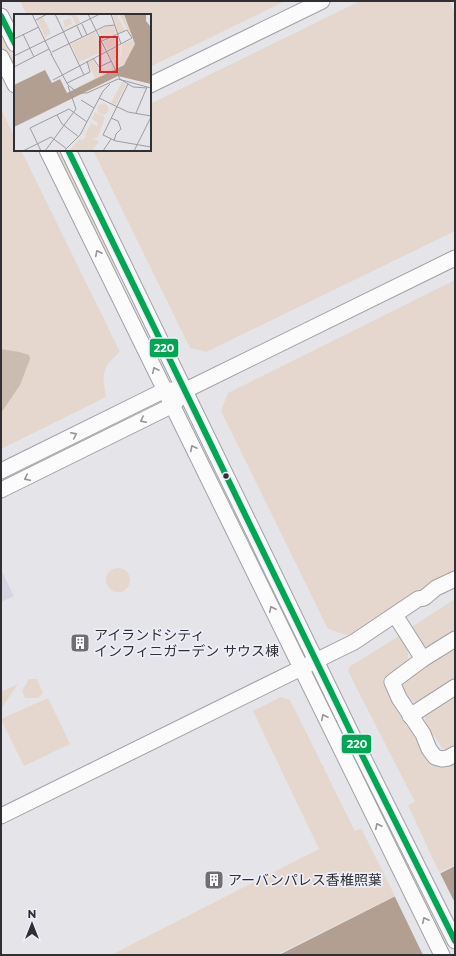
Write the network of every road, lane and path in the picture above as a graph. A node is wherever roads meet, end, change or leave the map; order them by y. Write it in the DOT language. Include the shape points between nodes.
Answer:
graph roads {
  1 [pos="322,1"];
  2 [pos="1,16"];
  3 [pos="14,42"];
  4 [pos="1,57"];
  5 [pos="14,83"];
  6 [pos="151,85"];
  7 [pos="47,151"];
  8 [pos="68,151"];
  9 [pos="455,258"];
  10 [pos="165,390"];
  11 [pos="186,390"];
  12 [pos="173,405"];
  13 [pos="1,471"];
  14 [pos="1,490"];
  15 [pos="455,579"];
  16 [pos="395,615"];
  17 [pos="455,639"];
  18 [pos="422,659"];
  19 [pos="317,662"];
  20 [pos="301,669"];
  21 [pos="455,687"];
  22 [pos="410,716"];
  23 [pos="455,754"];
  24 [pos="1,816"];
  25 [pos="455,941"];
  26 [pos="442,955"];
  1 -- 6 [label="street"];
  2 -- 3 [label="street"];
  4 -- 5 [label="street"];
  10 -- 7 [label="street, one-way"];
  8 -- 11 [label="street"];
  9 -- 11 [label="street"];
  10 -- 11 [label="street"];
  10 -- 12 [label="street"];
  13 -- 10 [label="street, one-way"];
  11 -- 12 [label="street"];
  11 -- 19 [label="street"];
  12 -- 14 [label="street, one-way"];
  20 -- 12 [label="street, one-way"];
  15 -- 16 [label="street" via="436,588"];
  16 -- 18 [label="street"];
  16 -- 19 [label="street"];
  17 -- 18 [label="street"];
  18 -- 22 [label="street" via="392,682"];
  19 -- 20 [label="street"];
  19 -- 25 [label="street"];
  20 -- 24 [label="street"];
  26 -- 20 [label="street, one-way"];
  21 -- 22 [label="street"];
  22 -- 23 [label="street" via="435,757 442,760"];
}
